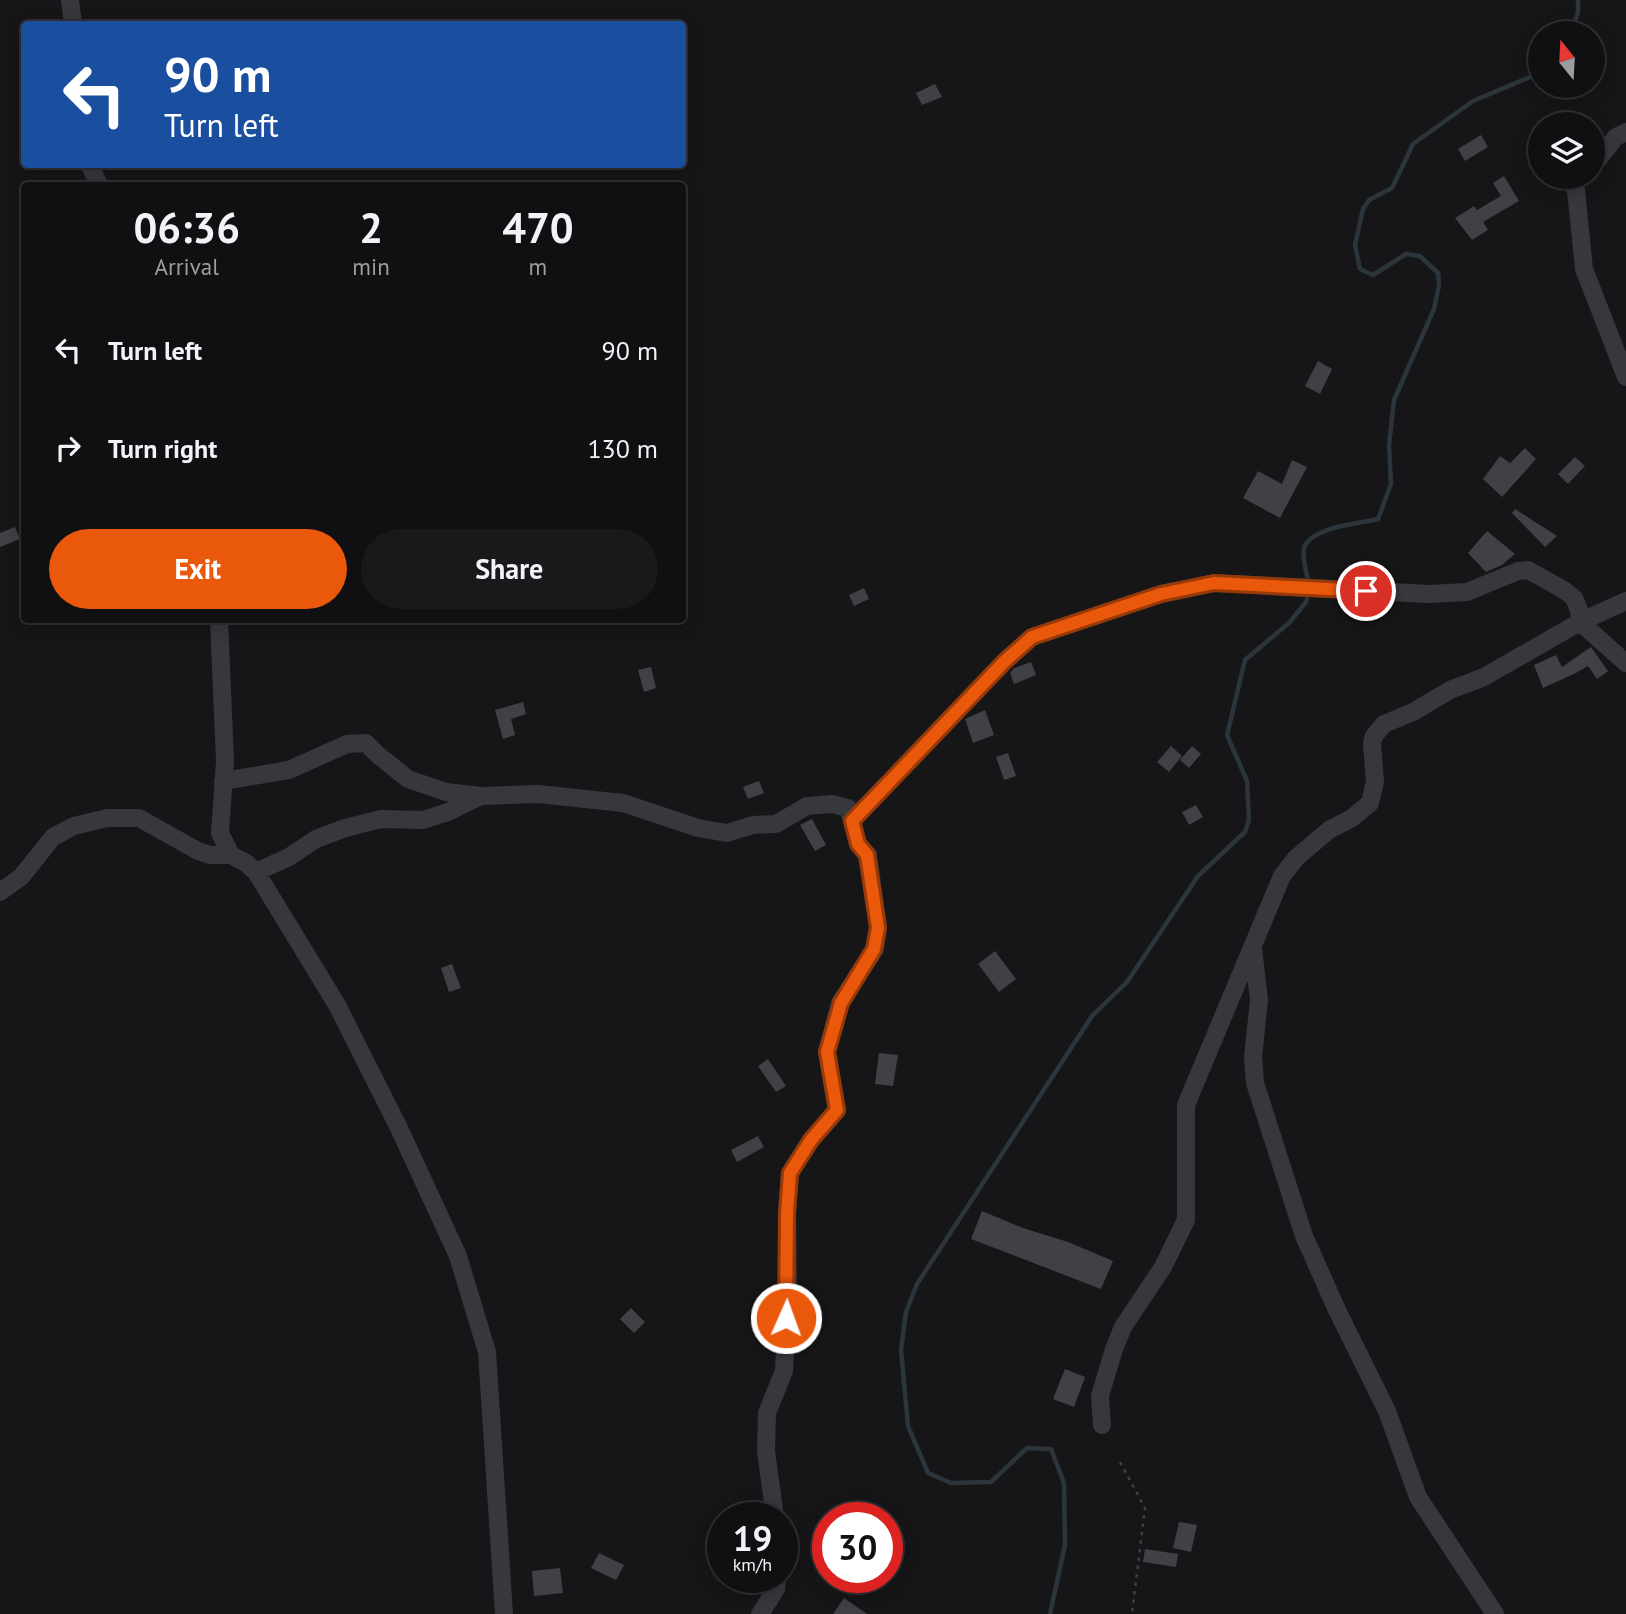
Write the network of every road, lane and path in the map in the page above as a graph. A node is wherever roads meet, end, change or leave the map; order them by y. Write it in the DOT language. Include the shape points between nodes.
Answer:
graph roads {
  1 [pos="70,0"];
  2 [pos="73,21"];
  3 [pos="1626,132"];
  4 [pos="1605,151"];
  5 [pos="1578,189"];
  6 [pos="1626,377"];
  7 [pos="1626,601"];
  8 [pos="1580,622"];
  9 [pos="219,623"];
  10 [pos="1626,663"];
  11 [pos="223,781"];
  12 [pos="481,796"];
  13 [pos="852,821"];
  14 [pos="231,855"];
  15 [pos="256,872"];
  16 [pos="0,892"];
  17 [pos="1253,948"];
  18 [pos="1102,1425"];
  19 [pos="1120,1462"];
  20 [pos="773,1502"];
  21 [pos="773,1593"];
  22 [pos="504,1614"];
  23 [pos="760,1614"];
  24 [pos="1132,1614"];
  25 [pos="1495,1614"];
  1 -- 2 [label="street"];
  3 -- 4 [label="street"];
  5 -- 6 [label="street" via="1584,269"];
  7 -- 8 [label="street"];
  8 -- 10 [label="street"];
  8 -- 13 [label="street" via="1574,598 1528,570 1467,592 1214,583 1161,594 1032,637"];
  8 -- 17 [label="street" via="1484,677 1384,724 1372,743 1375,782 1370,803 1296,858 1282,876"];
  9 -- 11 [label="street"];
  11 -- 12 [label="street" via="289,770 347,744 366,743 408,779 446,792"];
  11 -- 14 [label="street" via="220,833"];
  12 -- 13 [label="street" via="538,794 623,803 727,834 753,825 776,824 807,806 848,808"];
  12 -- 15 [label="street" via="423,820 382,819 345,828"];
  13 -- 20 [label="street" via="858,844 867,855 878,928 874,949 841,1003 827,1052 837,1110 790,1173 784,1371 767,1413 766,1451"];
  14 -- 15 [label="street"];
  14 -- 16 [label="street" via="198,851 139,818 107,818 53,837 21,877"];
  15 -- 22 [label="street" via="337,1005 458,1256 487,1352"];
  17 -- 18 [label="street" via="1185,1105 1186,1220 1163,1267 1123,1327 1100,1396"];
  17 -- 25 [label="street" via="1259,1000 1255,1083 1304,1236 1387,1411 1418,1497"];
  19 -- 24 [label="path" via="1145,1508"];
  21 -- 23 [label="street"];
}
